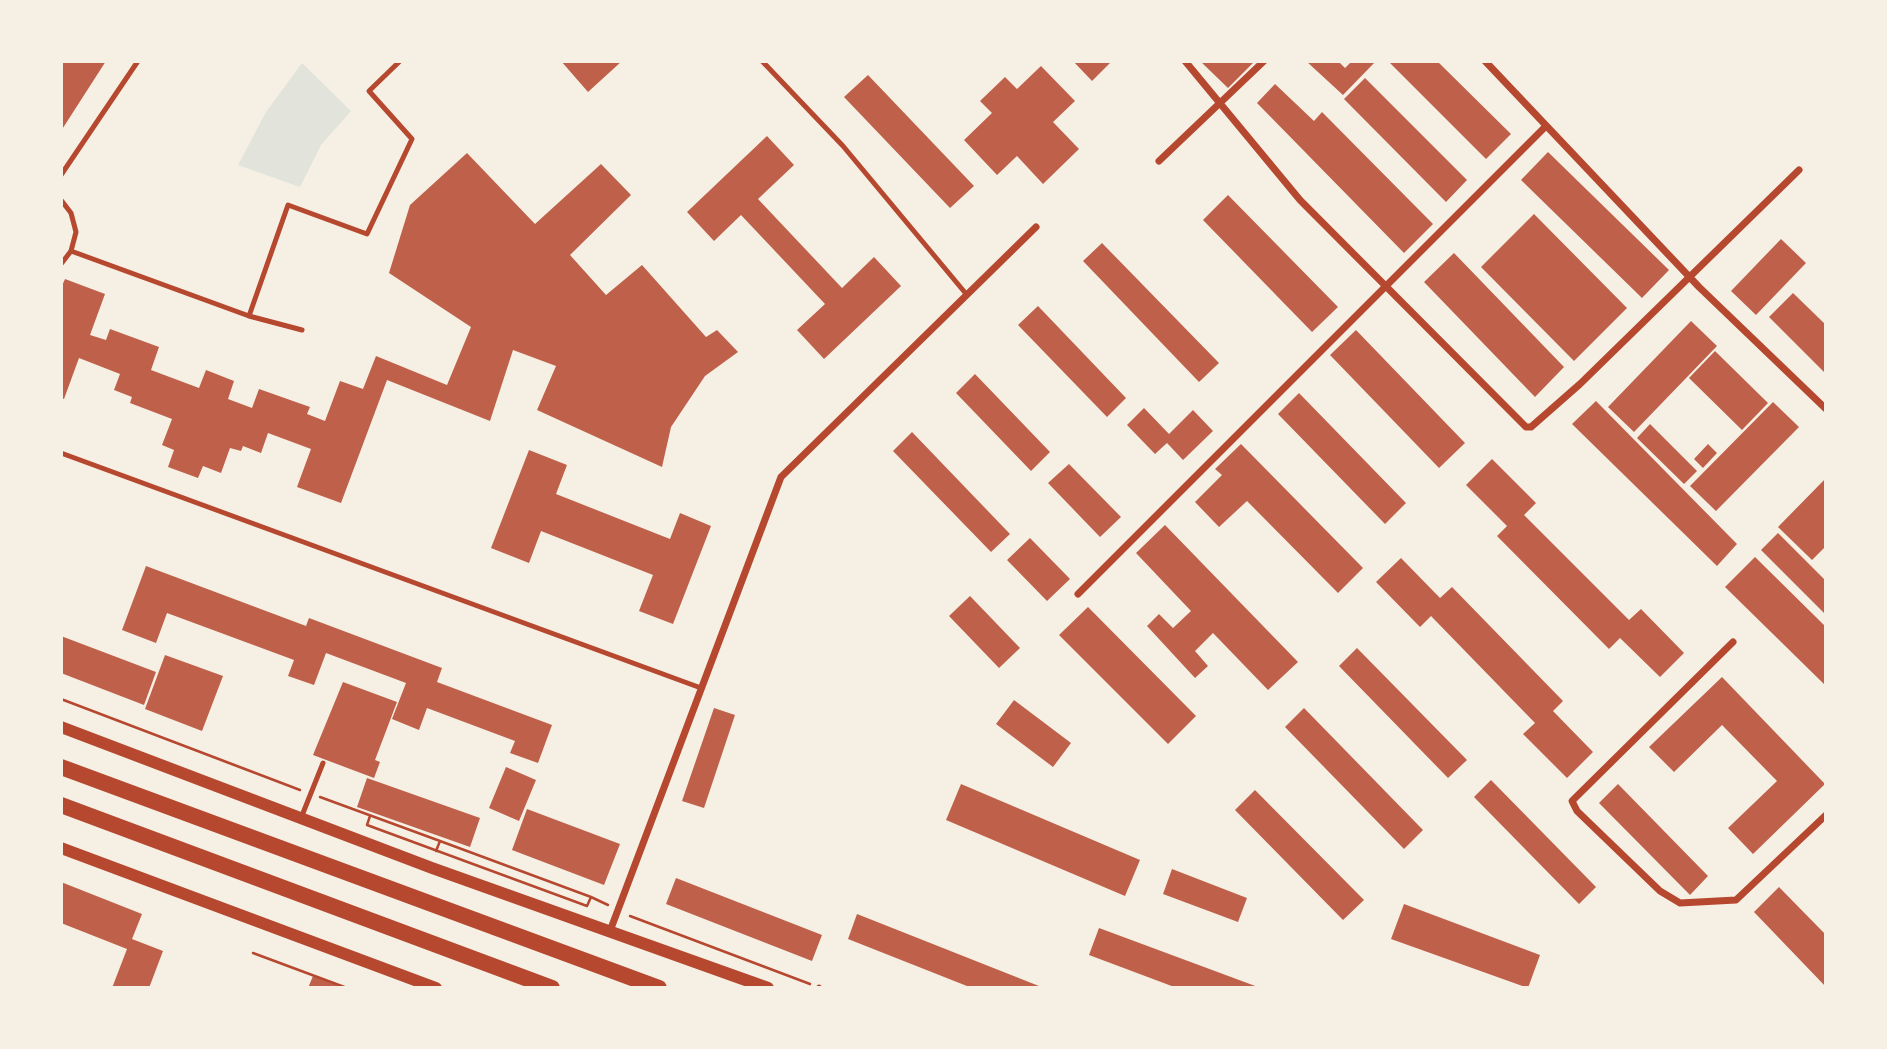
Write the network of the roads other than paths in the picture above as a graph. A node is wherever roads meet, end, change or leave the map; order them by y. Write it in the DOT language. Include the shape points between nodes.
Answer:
graph roads {
  1 [pos="138,61"];
  2 [pos="400,61"];
  3 [pos="762,61"];
  4 [pos="1185,61"];
  5 [pos="1264,61"];
  6 [pos="1487,62"];
  7 [pos="1220,104"];
  8 [pos="1546,126"];
  9 [pos="1159,161"];
  10 [pos="1800,170"];
  11 [pos="61,175"];
  12 [pos="61,200"];
  13 [pos="1036,227"];
  14 [pos="71,251"];
  15 [pos="61,264"];
  16 [pos="1689,277"];
  17 [pos="1387,287"];
  18 [pos="967,295"];
  19 [pos="249,316"];
  20 [pos="302,330"];
  21 [pos="1826,409"];
  22 [pos="61,454"];
  23 [pos="1077,594"];
  24 [pos="1733,642"];
  25 [pos="701,688"];
  26 [pos="61,727"];
  27 [pos="323,763"];
  28 [pos="61,767"];
  29 [pos="61,805"];
  30 [pos="1826,816"];
  31 [pos="301,818"];
  32 [pos="61,848"];
  33 [pos="610,931"];
  34 [pos="436,988"];
  35 [pos="552,988"];
  36 [pos="659,988"];
  37 [pos="768,988"];
  1 -- 11 [label="lane"];
  2 -- 19 [label="lane" via="369,91 412,139 367,234 288,205"];
  3 -- 18 [label="lane" via="843,146"];
  4 -- 7 [label="street"];
  5 -- 7 [label="street"];
  6 -- 8 [label="street"];
  7 -- 9 [label="street"];
  7 -- 17 [label="street" via="1300,200"];
  8 -- 16 [label="street"];
  8 -- 17 [label="street"];
  10 -- 16 [label="street"];
  12 -- 14 [label="lane" via="74,222"];
  13 -- 18 [label="street"];
  14 -- 15 [label="lane"];
  14 -- 19 [label="lane"];
  16 -- 17 [label="street" via="1531,427"];
  16 -- 21 [label="street"];
  17 -- 23 [label="street"];
  18 -- 25 [label="street" via="780,477"];
  19 -- 20 [label="lane"];
  22 -- 25 [label="lane"];
  24 -- 30 [label="street" via="1572,801 1577,811 1660,891 1680,903 1736,900"];
  25 -- 33 [label="street"];
  26 -- 31 [label="street"];
  27 -- 31 [label="lane"];
  28 -- 36 [label="highway"];
  29 -- 35 [label="highway"];
  31 -- 33 [label="street"];
  32 -- 34 [label="street"];
  33 -- 37 [label="street"];
}
